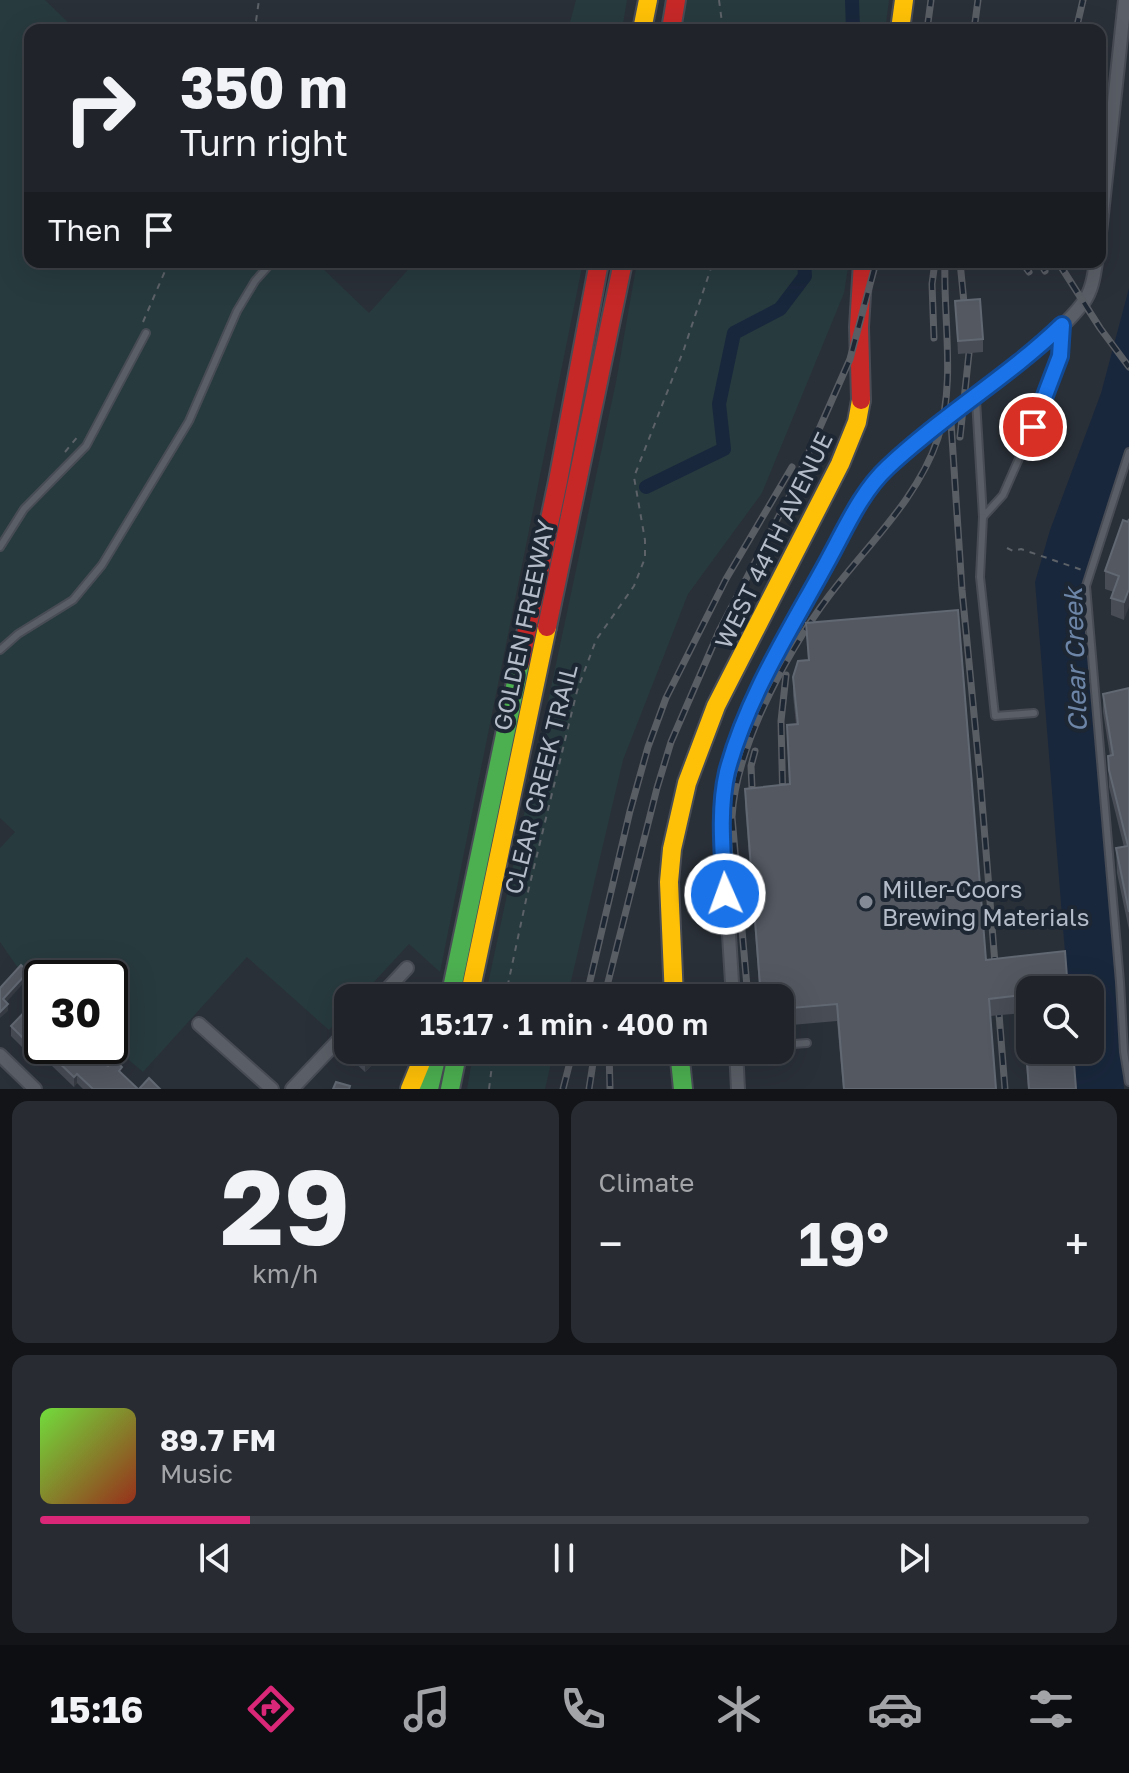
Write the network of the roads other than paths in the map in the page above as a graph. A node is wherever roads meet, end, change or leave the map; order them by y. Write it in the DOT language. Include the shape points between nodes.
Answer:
graph roads {
  1 [pos="648,0"];
  2 [pos="676,0"];
  3 [pos="904,0"];
  4 [pos="1125,0"];
  5 [pos="643,24"];
  6 [pos="672,24"];
  7 [pos="901,24"];
  8 [pos="1106,177"];
  9 [pos="267,268"];
  10 [pos="598,268"];
  11 [pos="622,268"];
  12 [pos="863,268"];
  13 [pos="1095,268"];
  14 [pos="1062,325"];
  15 [pos="146,333"];
  16 [pos="976,398"];
  17 [pos="1129,452"];
  18 [pos="983,517"];
  19 [pos="0,547"];
  20 [pos="0,650"];
  21 [pos="1034,713"];
  22 [pos="407,968"];
  23 [pos="392,984"];
  24 [pos="453,984"];
  25 [pos="472,984"];
  26 [pos="673,984"];
  27 [pos="732,984"];
  28 [pos="199,1024"];
  29 [pos="807,1043"];
  30 [pos="794,1044"];
  31 [pos="334,1045"];
  32 [pos="0,1055"];
  33 [pos="420,1064"];
  34 [pos="435,1064"];
  35 [pos="455,1064"];
  36 [pos="680,1064"];
  37 [pos="737,1064"];
  38 [pos="1129,1082"];
  39 [pos="35,1089"];
  40 [pos="272,1089"];
  41 [pos="292,1089"];
  42 [pos="410,1089"];
  43 [pos="429,1089"];
  44 [pos="450,1089"];
  45 [pos="683,1089"];
  46 [pos="738,1089"];
  1 -- 5 [label="main road"];
  2 -- 6 [label="main road"];
  3 -- 7 [label="main road"];
  4 -- 8 [label="street"];
  9 -- 20 [label="lane" via="237,311 189,421 102,565 73,600"];
  10 -- 24 [label="main road, GOLDEN FREEWAY"];
  11 -- 25 [label="main road, GOLDEN FREEWAY"];
  12 -- 26 [label="main road, WEST 44TH AVENUE" via="857,422 716,706 687,783 669,882"];
  13 -- 14 [label="street" via="1085,301"];
  14 -- 16 [label="street"];
  14 -- 18 [label="lane" via="1060,356 1043,404 1003,495"];
  15 -- 19 [label="lane" via="86,446 24,509"];
  16 -- 18 [label="lane"];
  16 -- 27 [label="street" via="886,468 864,494 738,739 726,776 722,824"];
  17 -- 38 [label="lane" via="1086,586"];
  18 -- 21 [label="lane" via="980,577 995,716"];
  22 -- 23 [label="street"];
  28 -- 40 [label="street"];
  29 -- 30 [label="lane"];
  31 -- 41 [label="street"];
  32 -- 39 [label="street"];
  33 -- 42 [label="main road"];
  34 -- 43 [label="main road"];
  35 -- 44 [label="main road"];
  36 -- 45 [label="main road"];
  37 -- 46 [label="street"];
}
